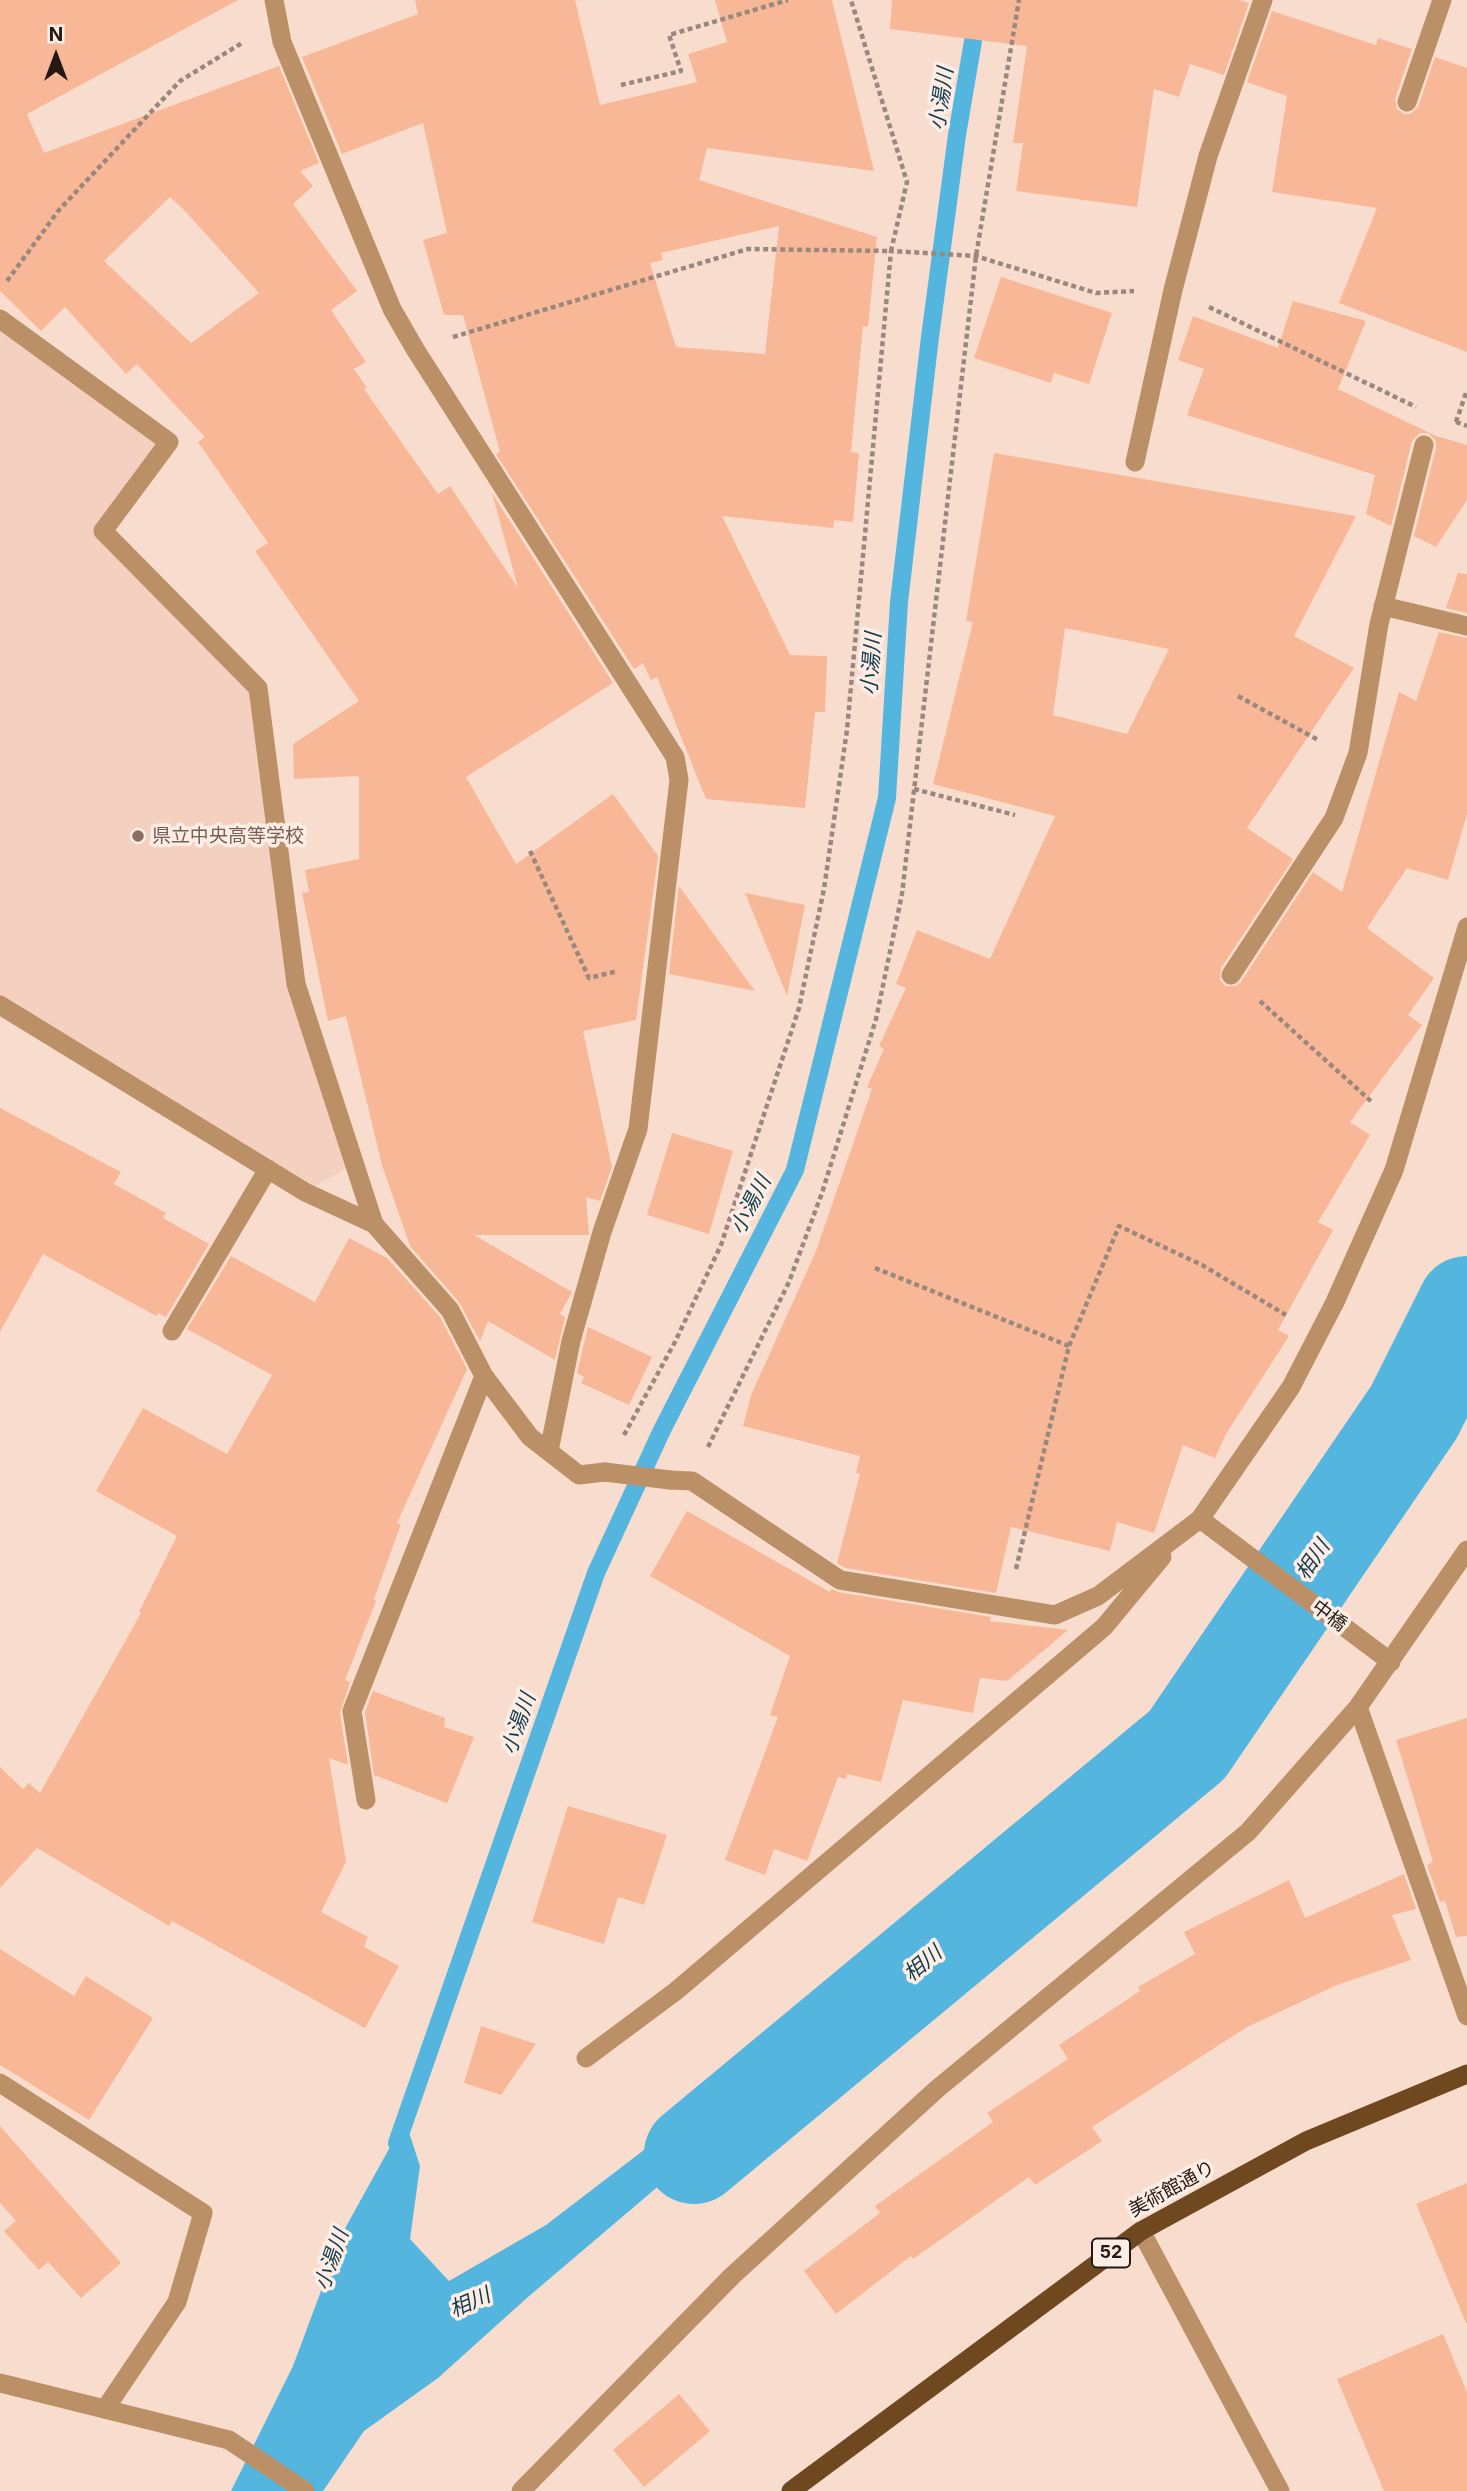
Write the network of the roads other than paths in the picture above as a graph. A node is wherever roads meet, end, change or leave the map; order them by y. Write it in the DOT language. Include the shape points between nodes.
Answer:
graph roads {
  1 [pos="274,0"];
  2 [pos="1263,0"];
  3 [pos="1442,0"];
  4 [pos="1406,102"];
  5 [pos="0,319"];
  6 [pos="1424,445"];
  7 [pos="1135,462"];
  8 [pos="1383,606"];
  9 [pos="1467,626"];
  10 [pos="1467,928"];
  11 [pos="1231,975"];
  12 [pos="0,1005"];
  13 [pos="268,1169"];
  14 [pos="374,1224"];
  15 [pos="172,1331"];
  16 [pos="484,1376"];
  17 [pos="549,1451"];
  18 [pos="1200,1519"];
  19 [pos="1182,1532"];
  20 [pos="1467,1550"];
  21 [pos="1462,1568"];
  22 [pos="1391,1662"];
  23 [pos="1357,1707"];
  24 [pos="366,1800"];
  25 [pos="1467,2016"];
  26 [pos="586,2058"];
  27 [pos="1467,2074"];
  28 [pos="0,2083"];
  29 [pos="1141,2231"];
  30 [pos="0,2383"];
  31 [pos="105,2409"];
  32 [pos="305,2491"];
  33 [pos="521,2491"];
  34 [pos="791,2491"];
  35 [pos="1280,2491"];
  1 -- 17 [label="street" via="282,42 392,309 675,757 679,780 638,1129 571,1341"];
  2 -- 7 [label="street" via="1208,156"];
  3 -- 4 [label="street"];
  5 -- 14 [label="street" via="169,442 103,531 258,688 296,984"];
  6 -- 8 [label="street"];
  8 -- 9 [label="street"];
  8 -- 11 [label="street" via="1358,753 1334,818"];
  10 -- 18 [label="street" via="1388,1182 1335,1302 1291,1387"];
  12 -- 13 [label="street"];
  13 -- 14 [label="street"];
  13 -- 15 [label="street"];
  14 -- 16 [label="street" via="450,1310"];
  16 -- 17 [label="street" via="530,1437"];
  16 -- 24 [label="street" via="352,1711"];
  17 -- 19 [label="street" via="579,1475 605,1472 692,1481 840,1580 1055,1615 1098,1596"];
  18 -- 19 [label="street"];
  18 -- 22 [label="street, 中橋"];
  19 -- 26 [label="street" via="1104,1627 676,1991"];
  20 -- 21 [label="street"];
  21 -- 22 [label="street"];
  22 -- 23 [label="street"];
  23 -- 25 [label="street"];
  23 -- 33 [label="street" via="1248,1832 937,2089 732,2276"];
  27 -- 29 [label="highway, 美術館通り / 52" via="1306,2141"];
  28 -- 31 [label="street" via="203,2213 177,2302"];
  29 -- 34 [label="highway, 美術館通り / 52"];
  29 -- 35 [label="street"];
  30 -- 31 [label="street"];
  31 -- 32 [label="street" via="229,2440"];
}
